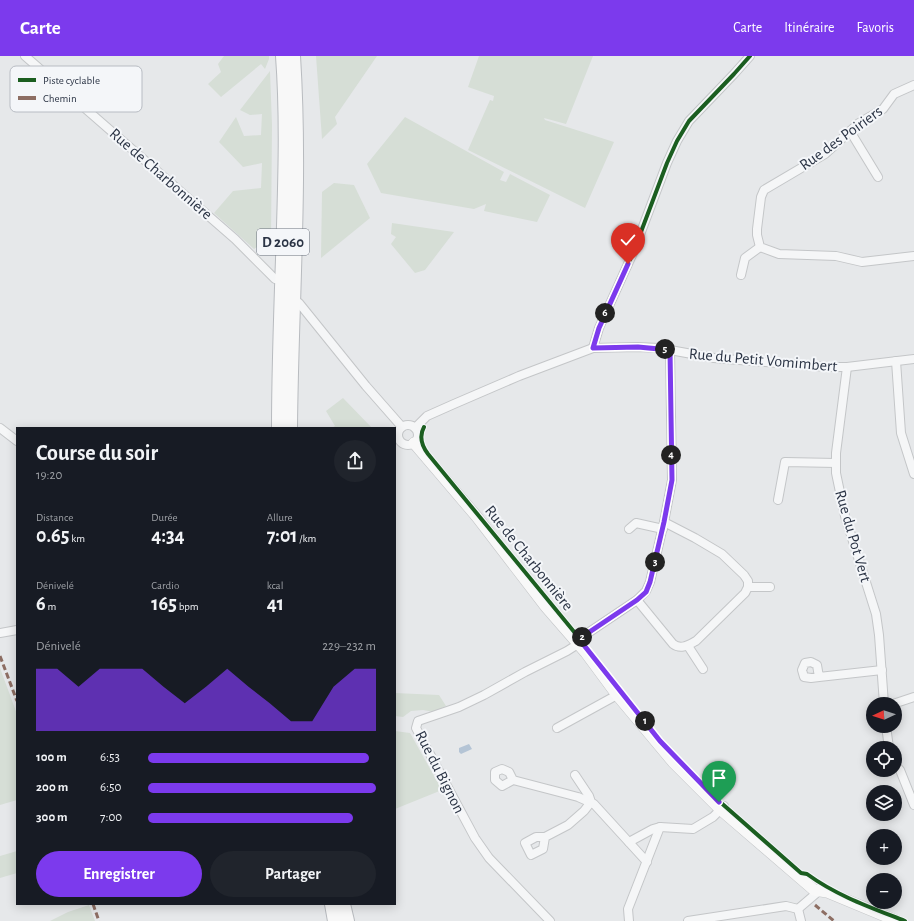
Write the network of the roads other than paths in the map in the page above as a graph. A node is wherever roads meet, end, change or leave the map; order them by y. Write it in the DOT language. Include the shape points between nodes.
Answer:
graph roads {
  1 [pos="25,56"];
  2 [pos="282,56"];
  3 [pos="293,56"];
  4 [pos="750,56"];
  5 [pos="36,66"];
  6 [pos="914,84"];
  7 [pos="89,112"];
  8 [pos="850,131"];
  9 [pos="878,177"];
  10 [pos="760,247"];
  11 [pos="914,256"];
  12 [pos="741,274"];
  13 [pos="275,279"];
  14 [pos="299,302"];
  15 [pos="593,348"];
  16 [pos="670,350"];
  17 [pos="914,359"];
  18 [pos="896,361"];
  19 [pos="847,367"];
  20 [pos="279,427"];
  21 [pos="290,427"];
  22 [pos="402,427"];
  23 [pos="0,428"];
  24 [pos="415,428"];
  25 [pos="16,440"];
  26 [pos="414,443"];
  27 [pos="397,444"];
  28 [pos="836,463"];
  29 [pos="914,474"];
  30 [pos="778,500"];
  31 [pos="664,526"];
  32 [pos="629,529"];
  33 [pos="748,587"];
  34 [pos="770,587"];
  35 [pos="637,600"];
  36 [pos="16,630"];
  37 [pos="0,633"];
  38 [pos="577,643"];
  39 [pos="688,646"];
  40 [pos="703,669"];
  41 [pos="882,670"];
  42 [pos="819,677"];
  43 [pos="617,695"];
  44 [pos="884,697"];
  45 [pos="914,697"];
  46 [pos="902,701"];
  47 [pos="557,728"];
  48 [pos="575,775"];
  49 [pos="902,775"];
  50 [pos="513,780"];
  51 [pos="591,802"];
  52 [pos="914,805"];
  53 [pos="723,808"];
  54 [pos="660,827"];
  55 [pos="544,837"];
  56 [pos="629,842"];
  57 [pos="647,862"];
  58 [pos="819,891"];
  59 [pos="332,905"];
  60 [pos="343,905"];
  61 [pos="798,910"];
  62 [pos="336,921"];
  63 [pos="347,921"];
  64 [pos="550,921"];
  65 [pos="630,921"];
  66 [pos="688,921"];
  67 [pos="801,921"];
  68 [pos="897,921"];
  1 -- 5 [label="street, Rue de Charbonnière"];
  2 -- 20 [label="highway, D 2060" via="286,124"];
  3 -- 21 [label="highway, D 2060" via="296,166"];
  4 -- 15 [label="street" via="689,121 677,141"];
  6 -- 8 [label="street, Rue des Poiriers" via="894,94 883,109"];
  7 -- 13 [label="street, Rue de Charbonnière" via="235,239"];
  8 -- 9 [label="street"];
  8 -- 10 [label="street, Rue des Poiriers" via="825,154 764,190 757,229"];
  10 -- 11 [label="street" via="779,254 836,256 862,262"];
  10 -- 12 [label="street" via="745,258"];
  14 -- 22 [label="street"];
  15 -- 16 [label="street, Rue du Petit Vomimbert" via="638,347"];
  15 -- 24 [label="street, Rue du Petit Vomimbert" via="454,404 428,416"];
  16 -- 19 [label="street, Rue du Petit Vomimbert" via="748,362"];
  16 -- 31 [label="street" via="672,480"];
  17 -- 18 [label="street, Rue du Petit Vomimbert"];
  18 -- 19 [label="street, Rue du Petit Vomimbert"];
  18 -- 29 [label="street" via="902,433"];
  19 -- 28 [label="street, Rue du Pot Vert"];
  22 -- 24 [label="street" via="410,425"];
  22 -- 27 [label="street" via="398,432"];
  23 -- 25 [label="street"];
  24 -- 26 [label="street" via="418,434"];
  26 -- 27 [label="street"];
  26 -- 38 [label="street, Rue de Charbonnière" via="477,517"];
  28 -- 30 [label="street" via="785,462"];
  28 -- 41 [label="street, Rue du Pot Vert" via="845,516 876,614"];
  31 -- 32 [label="street" via="636,523"];
  31 -- 33 [label="street" via="695,538 722,554 744,575"];
  31 -- 35 [label="street" via="648,587"];
  33 -- 34 [label="street"];
  33 -- 39 [label="street" via="745,593"];
  35 -- 38 [label="street"];
  35 -- 39 [label="street" via="673,644 680,647"];
  36 -- 37 [label="street"];
  38 -- 43 [label="street, Rue de Charbonnière"];
  38 -- 64 [label="street, Rue du Bignon" via="567,651 484,695 416,724 475,838 489,858"];
  39 -- 40 [label="street"];
  41 -- 42 [label="street"];
  41 -- 44 [label="street, Rue du Pot Vert"];
  43 -- 47 [label="street"];
  43 -- 53 [label="street, Rue de Charbonnière" via="673,762"];
  45 -- 46 [label="street"];
  48 -- 51 [label="street"];
  49 -- 52 [label="street"];
  50 -- 51 [label="street"];
  51 -- 55 [label="street" via="568,825"];
  51 -- 56 [label="street"];
  53 -- 54 [label="street" via="693,830"];
  53 -- 58 [label="street, Rue de Charbonnière" via="814,890"];
  54 -- 56 [label="street"];
  54 -- 57 [label="street"];
  56 -- 57 [label="street"];
  57 -- 65 [label="street" via="628,909"];
  58 -- 61 [label="street"];
  58 -- 68 [label="street, Rue de Charbonnière" via="828,892"];
  59 -- 62 [label="highway"];
  60 -- 63 [label="highway"];
  61 -- 66 [label="street" via="786,906"];
  61 -- 67 [label="street"];
}
